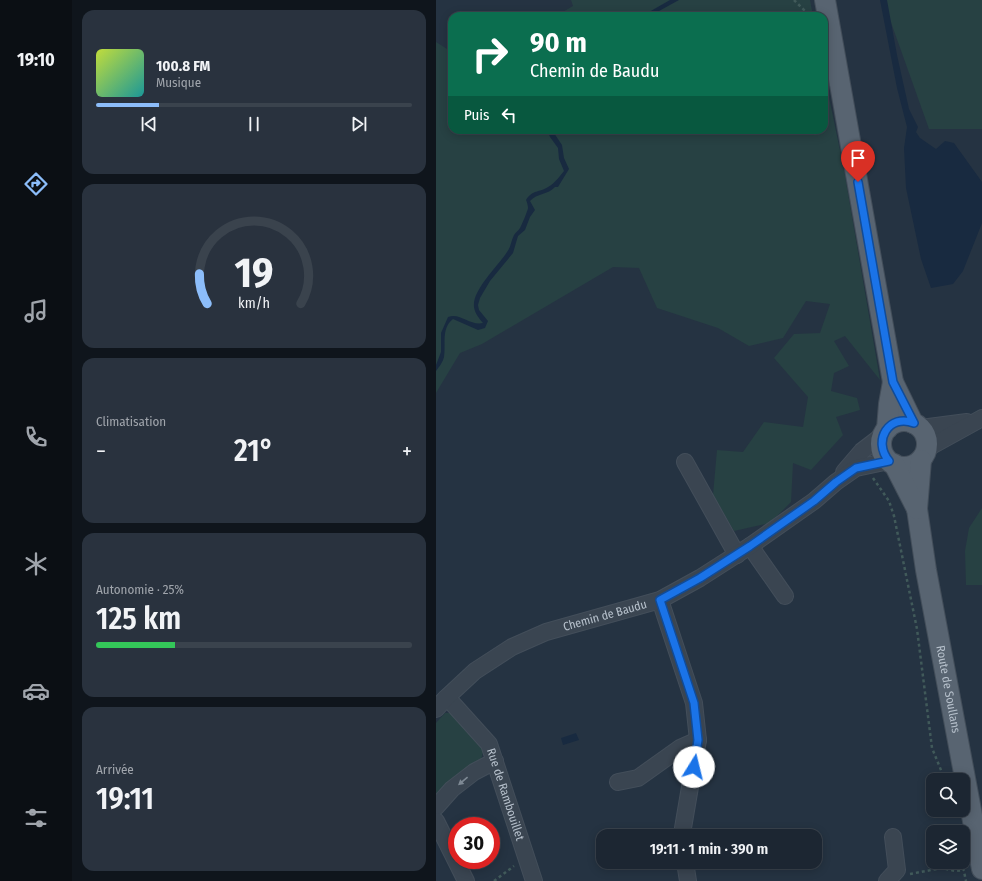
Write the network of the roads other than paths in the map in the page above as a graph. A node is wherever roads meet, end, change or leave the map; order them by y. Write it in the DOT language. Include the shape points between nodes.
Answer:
graph roads {
  1 [pos="825,0"];
  2 [pos="827,12"];
  3 [pos="828,17"];
  4 [pos="893,382"];
  5 [pos="978,422"];
  6 [pos="917,426"];
  7 [pos="885,432"];
  8 [pos="923,454"];
  9 [pos="685,462"];
  10 [pos="892,463"];
  11 [pos="836,482"];
  12 [pos="917,509"];
  13 [pos="750,546"];
  14 [pos="737,555"];
  15 [pos="785,596"];
  16 [pos="660,600"];
  17 [pos="441,704"];
  18 [pos="698,740"];
  19 [pos="495,760"];
  20 [pos="618,782"];
  21 [pos="436,807"];
  22 [pos="436,821"];
  23 [pos="683,829"];
  24 [pos="893,837"];
  25 [pos="686,869"];
  26 [pos="973,870"];
  27 [pos="466,881"];
  28 [pos="534,881"];
  29 [pos="688,881"];
  30 [pos="887,881"];
  1 -- 2 [label="main road"];
  3 -- 4 [label="main road"];
  4 -- 6 [label="main road"];
  4 -- 7 [label="main road"];
  5 -- 6 [label="street"];
  5 -- 8 [label="street"];
  6 -- 7 [label="main road" via="905,421 899,422 892,424"];
  6 -- 8 [label="main road" via="926,439"];
  7 -- 10 [label="main road" via="882,449"];
  7 -- 11 [label="street, Chemin de Baudu" via="862,451"];
  8 -- 10 [label="main road" via="914,464 907,466"];
  8 -- 12 [label="main road, Route de Soullans"];
  9 -- 14 [label="street"];
  10 -- 11 [label="street, Chemin de Baudu" via="868,464 856,468"];
  10 -- 12 [label="main road, Route de Soullans"];
  11 -- 13 [label="street, Chemin de Baudu" via="814,501"];
  12 -- 26 [label="main road, Route de Soullans"];
  13 -- 14 [label="street, Chemin de Baudu"];
  13 -- 15 [label="street"];
  14 -- 16 [label="street, Chemin de Baudu"];
  16 -- 17 [label="street, Chemin de Baudu" via="546,632 512,647 475,671"];
  16 -- 18 [label="street" via="694,703"];
  17 -- 19 [label="street, Rue de Rambouillet" via="453,704 489,744"];
  18 -- 20 [label="street" via="680,748 638,778"];
  18 -- 23 [label="street"];
  19 -- 21 [label="street, one-way" via="474,772"];
  19 -- 28 [label="street, Rue de Rambouillet"];
  22 -- 27 [label="street"];
  24 -- 30 [label="street" via="897,870"];
  25 -- 29 [label="street"];
}
